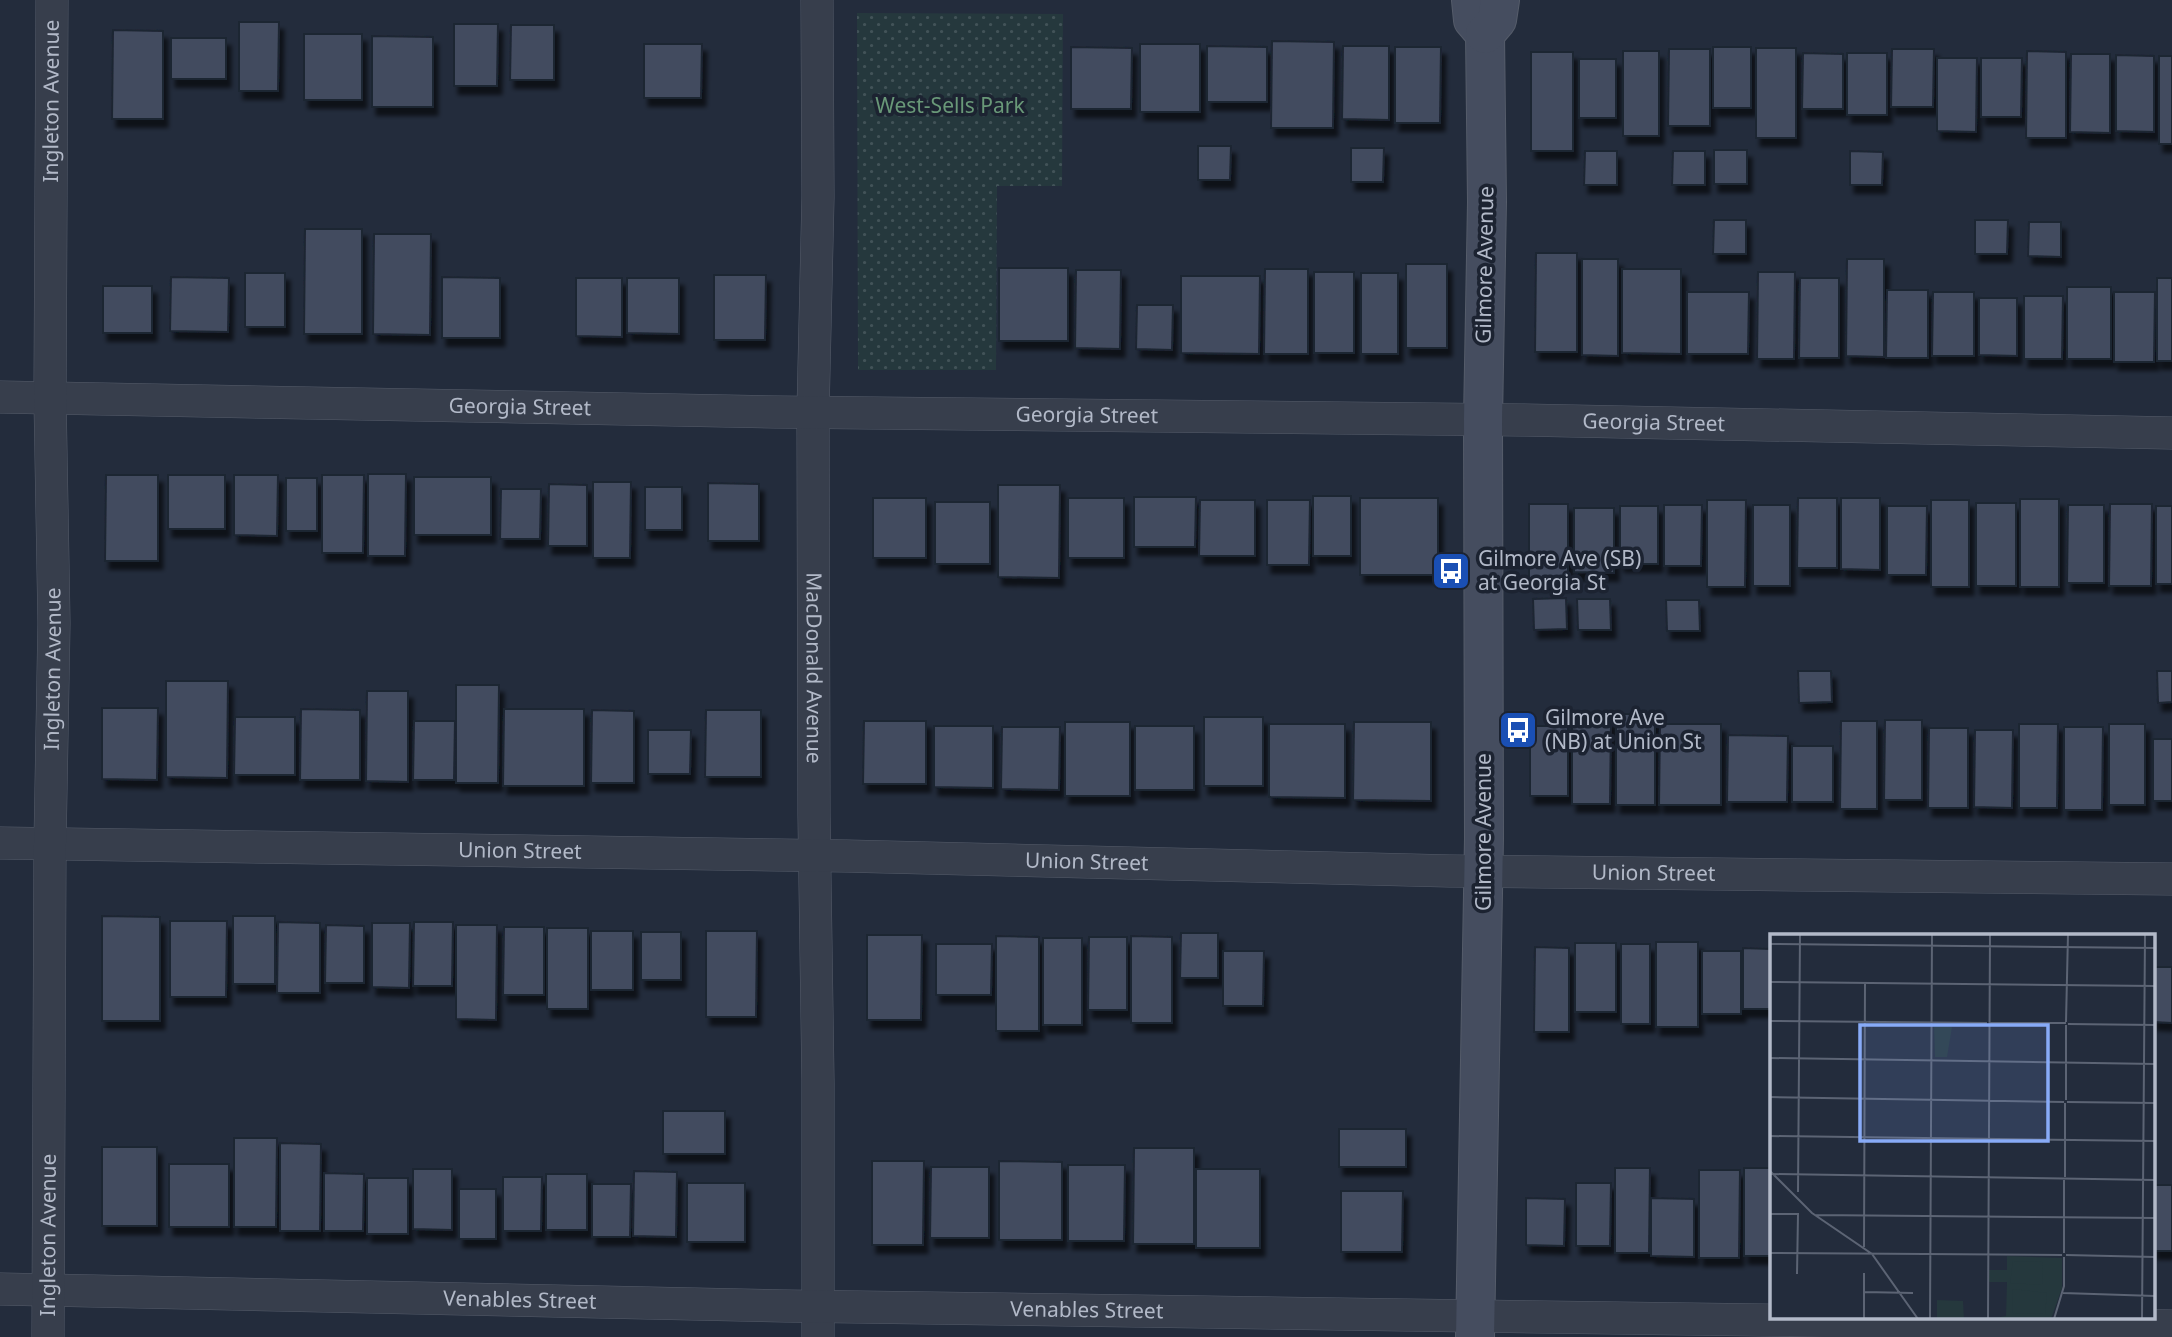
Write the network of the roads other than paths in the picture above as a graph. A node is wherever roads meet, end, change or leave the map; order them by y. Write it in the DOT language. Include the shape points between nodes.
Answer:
graph roads {
  1 [pos="51,0"];
  2 [pos="817,0"];
  3 [pos="1485,11"];
  4 [pos="0,397"];
  5 [pos="50,398"];
  6 [pos="814,412"];
  7 [pos="1483,419"];
  8 [pos="2172,433"];
  9 [pos="0,843"];
  10 [pos="50,844"];
  11 [pos="815,856"];
  12 [pos="1484,871"];
  13 [pos="2172,879"];
  14 [pos="0,1289"];
  15 [pos="48,1289"];
  16 [pos="818,1322"];
  17 [pos="2172,1326"];
  18 [pos="1475,1327"];
  19 [pos="48,1337"];
  1 -- 5 [label="street, Ingleton Avenue"];
  2 -- 6 [label="street, MacDonald Avenue"];
  3 -- 7 [label="street, Gilmore Avenue"];
  4 -- 5 [label="street, Georgia Street"];
  5 -- 6 [label="street, Georgia Street"];
  5 -- 10 [label="street, Ingleton Avenue" via="54,623"];
  6 -- 7 [label="street, Georgia Street"];
  6 -- 11 [label="street, MacDonald Avenue"];
  7 -- 8 [label="street, Georgia Street"];
  7 -- 12 [label="street, Gilmore Avenue"];
  9 -- 10 [label="street, Union Street"];
  10 -- 11 [label="street, Union Street"];
  10 -- 15 [label="street, Ingleton Avenue"];
  11 -- 12 [label="street, Union Street"];
  11 -- 16 [label="street, MacDonald Avenue"];
  12 -- 13 [label="street, Union Street"];
  12 -- 18 [label="street, Gilmore Avenue"];
  14 -- 15 [label="street, Venables Street"];
  15 -- 16 [label="street, Venables Street"];
  15 -- 19 [label="street, Ingleton Avenue"];
  16 -- 18 [label="street, Venables Street"];
  17 -- 18 [label="street, Venables Street"];
}
